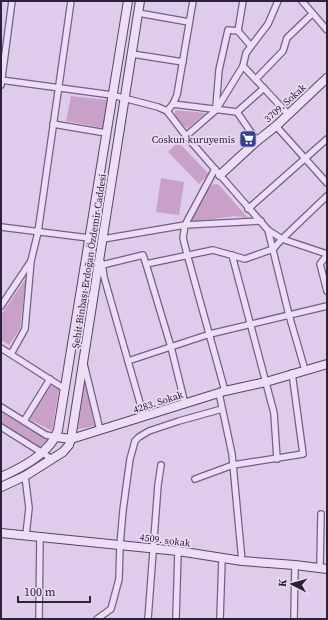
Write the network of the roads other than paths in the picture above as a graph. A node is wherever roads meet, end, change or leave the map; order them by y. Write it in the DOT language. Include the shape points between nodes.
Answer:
graph roads {
  1 [pos="12,1"];
  2 [pos="71,1"];
  3 [pos="128,1"];
  4 [pos="140,1"];
  5 [pos="193,1"];
  6 [pos="243,1"];
  7 [pos="278,1"];
  8 [pos="302,1"];
  9 [pos="138,13"];
  10 [pos="312,14"];
  11 [pos="189,22"];
  12 [pos="1,27"];
  13 [pos="9,28"];
  14 [pos="327,30"];
  15 [pos="238,31"];
  16 [pos="252,46"];
  17 [pos="132,54"];
  18 [pos="183,62"];
  19 [pos="243,66"];
  20 [pos="327,78"];
  21 [pos="256,80"];
  22 [pos="1,82"];
  23 [pos="59,88"];
  24 [pos="264,88"];
  25 [pos="112,95"];
  26 [pos="125,98"];
  27 [pos="173,104"];
  28 [pos="216,110"];
  29 [pos="167,112"];
  30 [pos="237,112"];
  31 [pos="288,114"];
  32 [pos="54,124"];
  33 [pos="276,126"];
  34 [pos="106,132"];
  35 [pos="186,136"];
  36 [pos="327,139"];
  37 [pos="257,141"];
  38 [pos="305,159"];
  39 [pos="218,172"];
  40 [pos="327,183"];
  41 [pos="327,196"];
  42 [pos="248,209"];
  43 [pos="261,221"];
  44 [pos="185,225"];
  45 [pos="1,227"];
  46 [pos="268,230"];
  47 [pos="38,232"];
  48 [pos="89,238"];
  49 [pos="102,239"];
  50 [pos="282,239"];
  51 [pos="273,249"];
  52 [pos="100,254"];
  53 [pos="187,254"];
  54 [pos="327,254"];
  55 [pos="232,256"];
  56 [pos="31,261"];
  57 [pos="146,264"];
  58 [pos="102,265"];
  59 [pos="327,291"];
  60 [pos="1,306"];
  61 [pos="327,306"];
  62 [pos="289,315"];
  63 [pos="250,324"];
  64 [pos="210,334"];
  65 [pos="171,347"];
  66 [pos="1,348"];
  67 [pos="11,354"];
  68 [pos="83,360"];
  69 [pos="128,361"];
  70 [pos="327,364"];
  71 [pos="305,370"];
  72 [pos="292,373"];
  73 [pos="50,379"];
  74 [pos="266,382"];
  75 [pos="65,389"];
  76 [pos="222,392"];
  77 [pos="185,404"];
  78 [pos="1,407"];
  79 [pos="222,409"];
  80 [pos="144,417"];
  81 [pos="24,421"];
  82 [pos="1,427"];
  83 [pos="100,430"];
  84 [pos="56,437"];
  85 [pos="71,439"];
  86 [pos="41,453"];
  87 [pos="52,459"];
  88 [pos="277,459"];
  89 [pos="162,465"];
  90 [pos="233,466"];
  91 [pos="25,476"];
  92 [pos="1,477"];
  93 [pos="195,479"];
  94 [pos="1,487"];
  95 [pos="321,514"];
  96 [pos="1,533"];
  97 [pos="26,535"];
  98 [pos="40,537"];
  99 [pos="120,545"];
  100 [pos="154,548"];
  101 [pos="178,551"];
  102 [pos="222,559"];
  103 [pos="242,561"];
  104 [pos="295,565"];
  105 [pos="324,568"];
  106 [pos="39,619"];
  107 [pos="97,619"];
  108 [pos="148,619"];
  109 [pos="176,619"];
  110 [pos="220,619"];
  111 [pos="294,619"];
  1 -- 13 [label="street"];
  2 -- 23 [label="street"];
  3 -- 25 [label="main road, Şehit Binbaşı Erdoğan Özdemir Caddesi"];
  4 -- 9 [label="main road, Şehit Binbaşı Erdoğan Özdemir Caddesi"];
  5 -- 11 [label="street"];
  6 -- 15 [label="street"];
  7 -- 16 [label="street" via="268,24"];
  8 -- 10 [label="street"];
  9 -- 11 [label="street"];
  9 -- 17 [label="main road, Şehit Binbaşı Erdoğan Özdemir Caddesi"];
  10 -- 14 [label="street"];
  10 -- 21 [label="street" via="287,38 283,51"];
  11 -- 18 [label="street"];
  12 -- 13 [label="street"];
  13 -- 22 [label="street"];
  15 -- 16 [label="street"];
  15 -- 28 [label="street" via="228,30 219,70"];
  16 -- 19 [label="street" via="246,53"];
  17 -- 18 [label="street"];
  17 -- 26 [label="main road, Şehit Binbaşı Erdoğan Özdemir Caddesi"];
  18 -- 27 [label="street"];
  19 -- 21 [label="street"];
  19 -- 28 [label="street"];
  20 -- 31 [label="main road, 3709. Sokak"];
  21 -- 24 [label="street"];
  22 -- 23 [label="street"];
  23 -- 25 [label="street"];
  23 -- 32 [label="street"];
  24 -- 30 [label="street"];
  24 -- 31 [label="street"];
  25 -- 26 [label="street"];
  25 -- 34 [label="main road, Şehit Binbaşı Erdoğan Özdemir Caddesi"];
  26 -- 29 [label="street"];
  26 -- 49 [label="main road, Şehit Binbaşı Erdoğan Özdemir Caddesi"];
  27 -- 28 [label="street"];
  27 -- 29 [label="street"];
  28 -- 30 [label="street"];
  28 -- 35 [label="street"];
  29 -- 35 [label="street"];
  30 -- 37 [label="street"];
  31 -- 33 [label="main road, 3709. Sokak"];
  32 -- 34 [label="street"];
  32 -- 47 [label="street"];
  33 -- 37 [label="main road, 3709. Sokak"];
  33 -- 38 [label="street"];
  34 -- 48 [label="main road, Şehit Binbaşı Erdoğan Özdemir Caddesi"];
  35 -- 39 [label="street"];
  36 -- 38 [label="street"];
  37 -- 39 [label="main road, 3709. Sokak"];
  38 -- 40 [label="street"];
  38 -- 42 [label="street"];
  39 -- 42 [label="street"];
  39 -- 44 [label="street"];
  41 -- 50 [label="street"];
  42 -- 43 [label="street"];
  43 -- 44 [label="street"];
  43 -- 46 [label="street"];
  44 -- 49 [label="street"];
  44 -- 53 [label="street" via="183,238"];
  45 -- 47 [label="street"];
  46 -- 50 [label="street"];
  46 -- 51 [label="street"];
  47 -- 48 [label="street"];
  47 -- 56 [label="street"];
  48 -- 75 [label="main road, Şehit Binbaşı Erdoğan Özdemir Caddesi"];
  49 -- 52 [label="main road, Şehit Binbaşı Erdoğan Özdemir Caddesi"];
  50 -- 51 [label="street"];
  50 -- 54 [label="street"];
  51 -- 55 [label="street" via="245,259"];
  51 -- 62 [label="street"];
  52 -- 58 [label="street"];
  52 -- 68 [label="main road, Şehit Binbaşı Erdoğan Özdemir Caddesi"];
  53 -- 55 [label="street" via="212,250"];
  53 -- 57 [label="street"];
  53 -- 64 [label="street"];
  54 -- 59 [label="street" via="320,264"];
  55 -- 63 [label="street"];
  56 -- 60 [label="street"];
  56 -- 67 [label="street" via="25,329"];
  57 -- 58 [label="street" via="143,255"];
  57 -- 65 [label="street"];
  58 -- 69 [label="street"];
  61 -- 62 [label="street"];
  62 -- 63 [label="street"];
  62 -- 71 [label="street"];
  63 -- 64 [label="street"];
  63 -- 74 [label="street"];
  64 -- 65 [label="street"];
  64 -- 76 [label="street"];
  65 -- 69 [label="street"];
  65 -- 77 [label="street"];
  66 -- 67 [label="street"];
  67 -- 73 [label="street"];
  68 -- 83 [label="street"];
  68 -- 85 [label="main road, Şehit Binbaşı Erdoğan Özdemir Caddesi"];
  69 -- 80 [label="street"];
  70 -- 71 [label="main road, 4283. Sokak"];
  71 -- 72 [label="main road, 4283. Sokak"];
  72 -- 74 [label="main road, 4283. Sokak"];
  72 -- 88 [label="street" via="303,454"];
  73 -- 75 [label="street"];
  73 -- 81 [label="street"];
  74 -- 76 [label="main road, 4283. Sokak"];
  74 -- 88 [label="street" via="274,413"];
  75 -- 84 [label="main road, Şehit Binbaşı Erdoğan Özdemir Caddesi"];
  76 -- 77 [label="main road, 4283. Sokak"];
  76 -- 79 [label="street"];
  77 -- 80 [label="main road, 4283. Sokak"];
  78 -- 81 [label="street, 4283. Sokak"];
  79 -- 90 [label="street"];
  79 -- 99 [label="street" via="179,421 138,437 131,452 128,468"];
  80 -- 83 [label="main road, 4283. Sokak"];
  81 -- 84 [label="street, 4283. Sokak" via="46,435"];
  82 -- 86 [label="street"];
  83 -- 85 [label="main road, 4283. Sokak"];
  84 -- 85 [label="main road, 4283. Sokak"];
  84 -- 86 [label="main road"];
  85 -- 87 [label="main road, Şehit Binbaşı Erdoğan Özdemir Caddesi" via="63,452"];
  86 -- 87 [label="street"];
  86 -- 92 [label="main road" via="21,468"];
  87 -- 91 [label="main road, Şehit Binbaşı Erdoğan Özdemir Caddesi"];
  88 -- 90 [label="street"];
  89 -- 100 [label="street" via="158,485"];
  90 -- 93 [label="street"];
  90 -- 103 [label="street"];
  91 -- 94 [label="main road, Şehit Binbaşı Erdoğan Özdemir Caddesi"];
  91 -- 97 [label="street" via="29,508"];
  95 -- 105 [label="street"];
  96 -- 97 [label="main road, 4509. sokak"];
  97 -- 98 [label="main road, 4509. sokak"];
  98 -- 99 [label="main road, 4509. sokak"];
  98 -- 106 [label="street"];
  99 -- 100 [label="main road, 4509. sokak"];
  99 -- 107 [label="street" via="119,579 111,609"];
  100 -- 101 [label="main road, 4509. sokak"];
  100 -- 108 [label="street"];
  101 -- 102 [label="main road, 4509. sokak"];
  101 -- 109 [label="street"];
  102 -- 103 [label="main road, 4509. sokak"];
  102 -- 110 [label="street"];
  103 -- 104 [label="main road, 4509. sokak"];
  104 -- 105 [label="main road, 4509. sokak"];
  104 -- 111 [label="street"];
}
